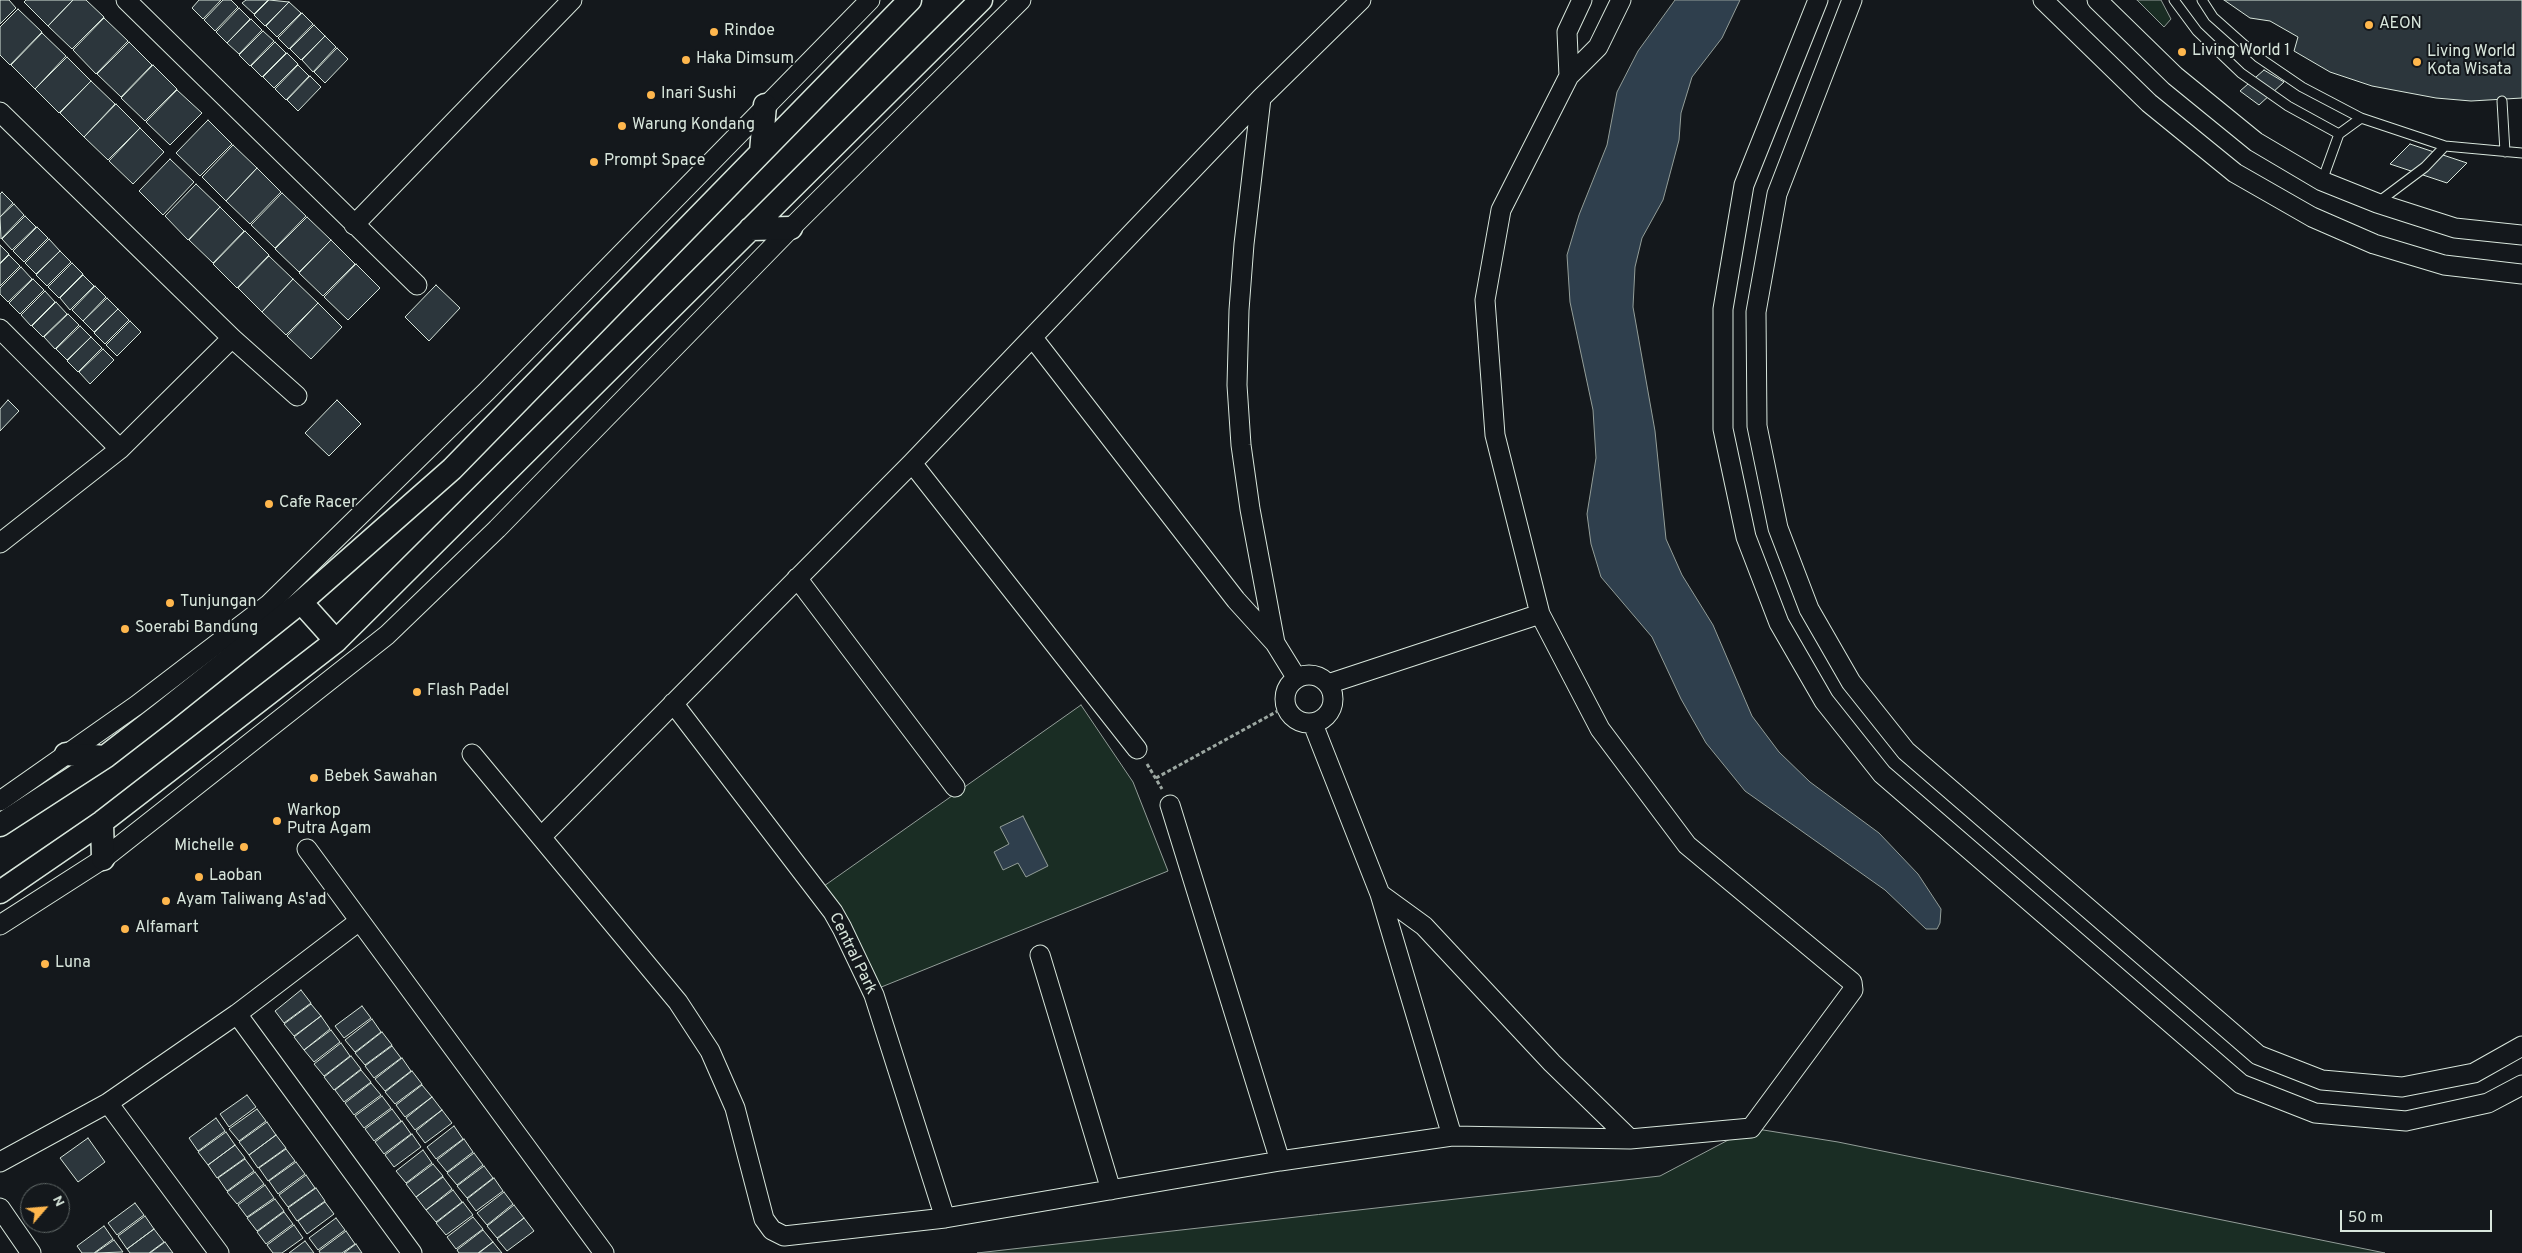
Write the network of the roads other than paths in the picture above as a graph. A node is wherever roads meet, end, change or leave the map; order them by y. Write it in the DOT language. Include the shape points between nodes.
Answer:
graph roads {
  1 [pos="126,0"];
  2 [pos="572,0"];
  3 [pos="870,0"];
  4 [pos="910,0"];
  5 [pos="981,0"];
  6 [pos="1021,0"];
  7 [pos="1361,0"];
  8 [pos="1582,0"];
  9 [pos="1621,0"];
  10 [pos="1818,0"];
  11 [pos="1852,0"];
  12 [pos="2044,0"];
  13 [pos="2098,0"];
  14 [pos="2174,0"];
  15 [pos="2202,0"];
  16 [pos="1569,76"];
  17 [pos="1261,98"];
  18 [pos="2502,100"];
  19 [pos="765,105"];
  20 [pos="0,112"];
  21 [pos="2361,118"];
  22 [pos="2339,134"];
  23 [pos="2445,146"];
  24 [pos="761,152"];
  25 [pos="2506,152"];
  26 [pos="2522,153"];
  27 [pos="2322,181"];
  28 [pos="2376,203"];
  29 [pos="354,225"];
  30 [pos="790,228"];
  31 [pos="750,229"];
  32 [pos="2522,235"];
  33 [pos="2522,274"];
  34 [pos="416,285"];
  35 [pos="0,329"];
  36 [pos="232,338"];
  37 [pos="1032,338"];
  38 [pos="297,396"];
  39 [pos="120,449"];
  40 [pos="912,463"];
  41 [pos="0,543"];
  42 [pos="796,578"];
  43 [pos="301,602"];
  44 [pos="1540,614"];
  45 [pos="336,641"];
  46 [pos="1274,643"];
  47 [pos="1296,677"];
  48 [pos="1328,684"];
  49 [pos="672,703"];
  50 [pos="1313,724"];
  51 [pos="1137,749"];
  52 [pos="66,754"];
  53 [pos="472,754"];
  54 [pos="105,757"];
  55 [pos="955,787"];
  56 [pos="0,801"];
  57 [pos="1170,805"];
  58 [pos="102,822"];
  59 [pos="0,825"];
  60 [pos="541,837"];
  61 [pos="307,848"];
  62 [pos="103,859"];
  63 [pos="0,892"];
  64 [pos="1380,894"];
  65 [pos="358,922"];
  66 [pos="0,925"];
  67 [pos="1040,955"];
  68 [pos="237,1014"];
  69 [pos="2522,1046"];
  70 [pos="2522,1085"];
  71 [pos="108,1102"];
  72 [pos="1452,1136"];
  73 [pos="1630,1139"];
  74 [pos="1280,1161"];
  75 [pos="0,1162"];
  76 [pos="1111,1190"];
  77 [pos="0,1208"];
  78 [pos="945,1218"];
  79 [pos="31,1253"];
  80 [pos="219,1253"];
  81 [pos="412,1253"];
  82 [pos="604,1253"];
  1 -- 29 [label="street"];
  2 -- 29 [label="street"];
  3 -- 19 [label="street"];
  4 -- 24 [label="street"];
  5 -- 31 [label="street"];
  6 -- 30 [label="street"];
  7 -- 17 [label="street"];
  8 -- 16 [label="street" via="1567,32"];
  9 -- 16 [label="street" via="1598,47"];
  10 -- 70 [label="street" via="1744,185 1723,309 1723,429 1746,537 1779,623 1824,701 1882,774 2240,1084 2314,1113 2406,1121 2488,1104"];
  11 -- 69 [label="street" via="1777,194 1756,312 1757,426 1778,528 1809,609 1851,682 1906,751 2258,1054 2322,1080 2402,1087 2474,1073"];
  12 -- 33 [label="street" via="2149,103 2244,178 2312,217 2374,244 2444,265"];
  13 -- 27 [label="street" via="2175,76 2256,142"];
  14 -- 22 [label="lane" via="2197,31 2241,73 2288,106"];
  15 -- 21 [label="lane" via="2213,17 2258,56 2302,87"];
  16 -- 44 [label="street" via="1501,210 1485,300 1495,435"];
  17 -- 37 [label="street"];
  17 -- 46 [label="street" via="1244,244 1237,384 1245,472"];
  18 -- 25 [label="lane"];
  19 -- 24 [label="street"];
  19 -- 52 [label="street" via="487,391 269,604 137,705"];
  20 -- 36 [label="street"];
  21 -- 22 [label="lane"];
  21 -- 23 [label="lane"];
  22 -- 27 [label="lane"];
  23 -- 25 [label="lane"];
  23 -- 28 [label="lane" via="2425,167"];
  24 -- 43 [label="street" via="452,469"];
  25 -- 26 [label="lane"];
  27 -- 28 [label="street"];
  28 -- 32 [label="street" via="2455,228"];
  29 -- 34 [label="street"];
  30 -- 31 [label="street"];
  30 -- 62 [label="street" via="497,529 388,635"];
  31 -- 45 [label="street"];
  35 -- 39 [label="street"];
  36 -- 38 [label="street"];
  36 -- 39 [label="street"];
  37 -- 40 [label="street"];
  37 -- 46 [label="street" via="1236,600"];
  39 -- 41 [label="street"];
  40 -- 42 [label="street"];
  40 -- 51 [label="street"];
  42 -- 49 [label="street"];
  42 -- 55 [label="street"];
  43 -- 45 [label="street"];
  43 -- 54 [label="street"];
  44 -- 48 [label="street"];
  44 -- 73 [label="street" via="1600,729 1688,845 1852,982 1852,990 1751,1128"];
  45 -- 58 [label="street"];
  46 -- 47 [label="street"];
  47 -- 48 [label="street" via="1314,675"];
  47 -- 50 [label="street" via="1285,690 1285,708 1296,721"];
  48 -- 50 [label="street" via="1334,700 1327,716"];
  49 -- 60 [label="street"];
  49 -- 78 [label="street, Central Park" via="842,928 874,995"];
  50 -- 64 [label="street"];
  52 -- 54 [label="street"];
  52 -- 56 [label="street"];
  53 -- 60 [label="street"];
  54 -- 59 [label="street"];
  57 -- 74 [label="street"];
  58 -- 62 [label="street"];
  58 -- 63 [label="street"];
  60 -- 78 [label="street" via="678,1002 710,1051 735,1108 764,1219 772,1230 784,1236"];
  61 -- 65 [label="street"];
  62 -- 66 [label="street"];
  64 -- 72 [label="street"];
  64 -- 73 [label="street" via="1424,926 1552,1063"];
  65 -- 68 [label="street"];
  65 -- 82 [label="street"];
  67 -- 76 [label="street"];
  68 -- 71 [label="street"];
  68 -- 81 [label="street"];
  71 -- 75 [label="street"];
  71 -- 80 [label="street"];
  72 -- 73 [label="street"];
  72 -- 74 [label="street"];
  74 -- 76 [label="street"];
  76 -- 78 [label="street"];
  77 -- 79 [label="street"];
}
